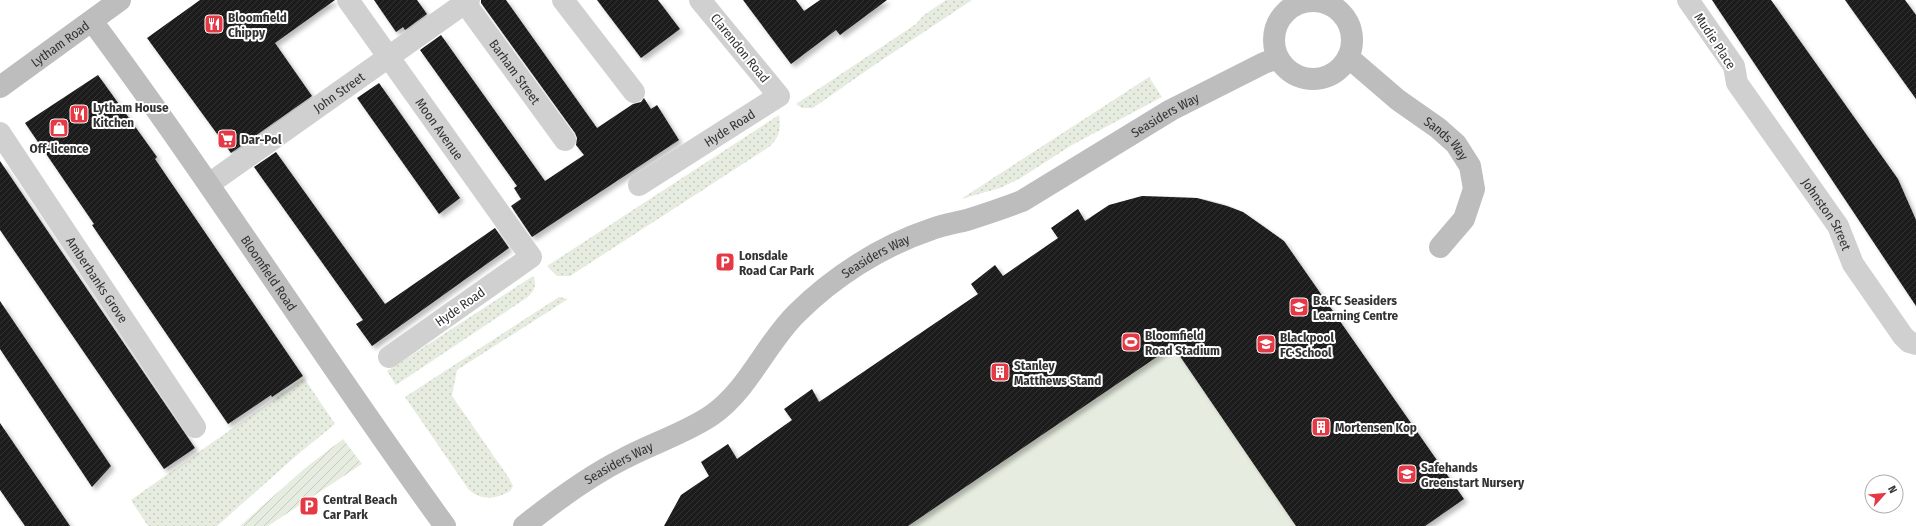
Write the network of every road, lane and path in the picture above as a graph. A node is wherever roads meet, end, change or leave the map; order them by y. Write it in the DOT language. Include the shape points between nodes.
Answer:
graph roads {
  1 [pos="120,0"];
  2 [pos="348,0"];
  3 [pos="563,0"];
  4 [pos="700,0"];
  5 [pos="1688,0"];
  6 [pos="467,2"];
  7 [pos="1329,2"];
  8 [pos="92,21"];
  9 [pos="389,57"];
  10 [pos="1348,57"];
  11 [pos="1278,58"];
  12 [pos="1737,83"];
  13 [pos="0,87"];
  14 [pos="634,92"];
  15 [pos="779,96"];
  16 [pos="0,133"];
  17 [pos="565,140"];
  18 [pos="209,184"];
  19 [pos="639,184"];
  20 [pos="1440,246"];
  21 [pos="531,257"];
  22 [pos="1916,344"];
  23 [pos="389,357"];
  24 [pos="195,427"];
  25 [pos="445,526"];
  26 [pos="524,526"];
  1 -- 8 [label="street, Lytham Road"];
  2 -- 9 [label="street, Moon Avenue"];
  3 -- 14 [label="street"];
  4 -- 15 [label="street, Clarendon Road"];
  5 -- 12 [label="street, Mudie Place" via="1734,66"];
  6 -- 9 [label="street, John Street"];
  6 -- 17 [label="street, Barham Street"];
  7 -- 10 [label="street" via="1343,14 1349,24 1352,46"];
  7 -- 11 [label="street" via="1310,0 1298,3 1287,10 1278,20 1274,33 1273,46"];
  8 -- 13 [label="street, Lytham Road"];
  8 -- 18 [label="street, Bloomfield Road"];
  9 -- 18 [label="street, John Street"];
  9 -- 21 [label="street, Moon Avenue"];
  10 -- 11 [label="street" via="1341,68 1320,79 1296,76 1285,68"];
  10 -- 20 [label="street, Sands Way" via="1398,100 1456,144 1470,166 1474,189 1464,219"];
  11 -- 26 [label="street, Seasiders Way" via="1171,110 1022,201 932,229 902,241 856,267 816,295 794,316 726,404 711,416 590,478"];
  12 -- 22 [label="street, Johnston Street" via="1838,226 1857,270 1903,336"];
  15 -- 19 [label="street, Hyde Road"];
  16 -- 24 [label="street, Amberbanks Grove"];
  18 -- 25 [label="street, Bloomfield Road"];
  21 -- 23 [label="street, Hyde Road"];
}
